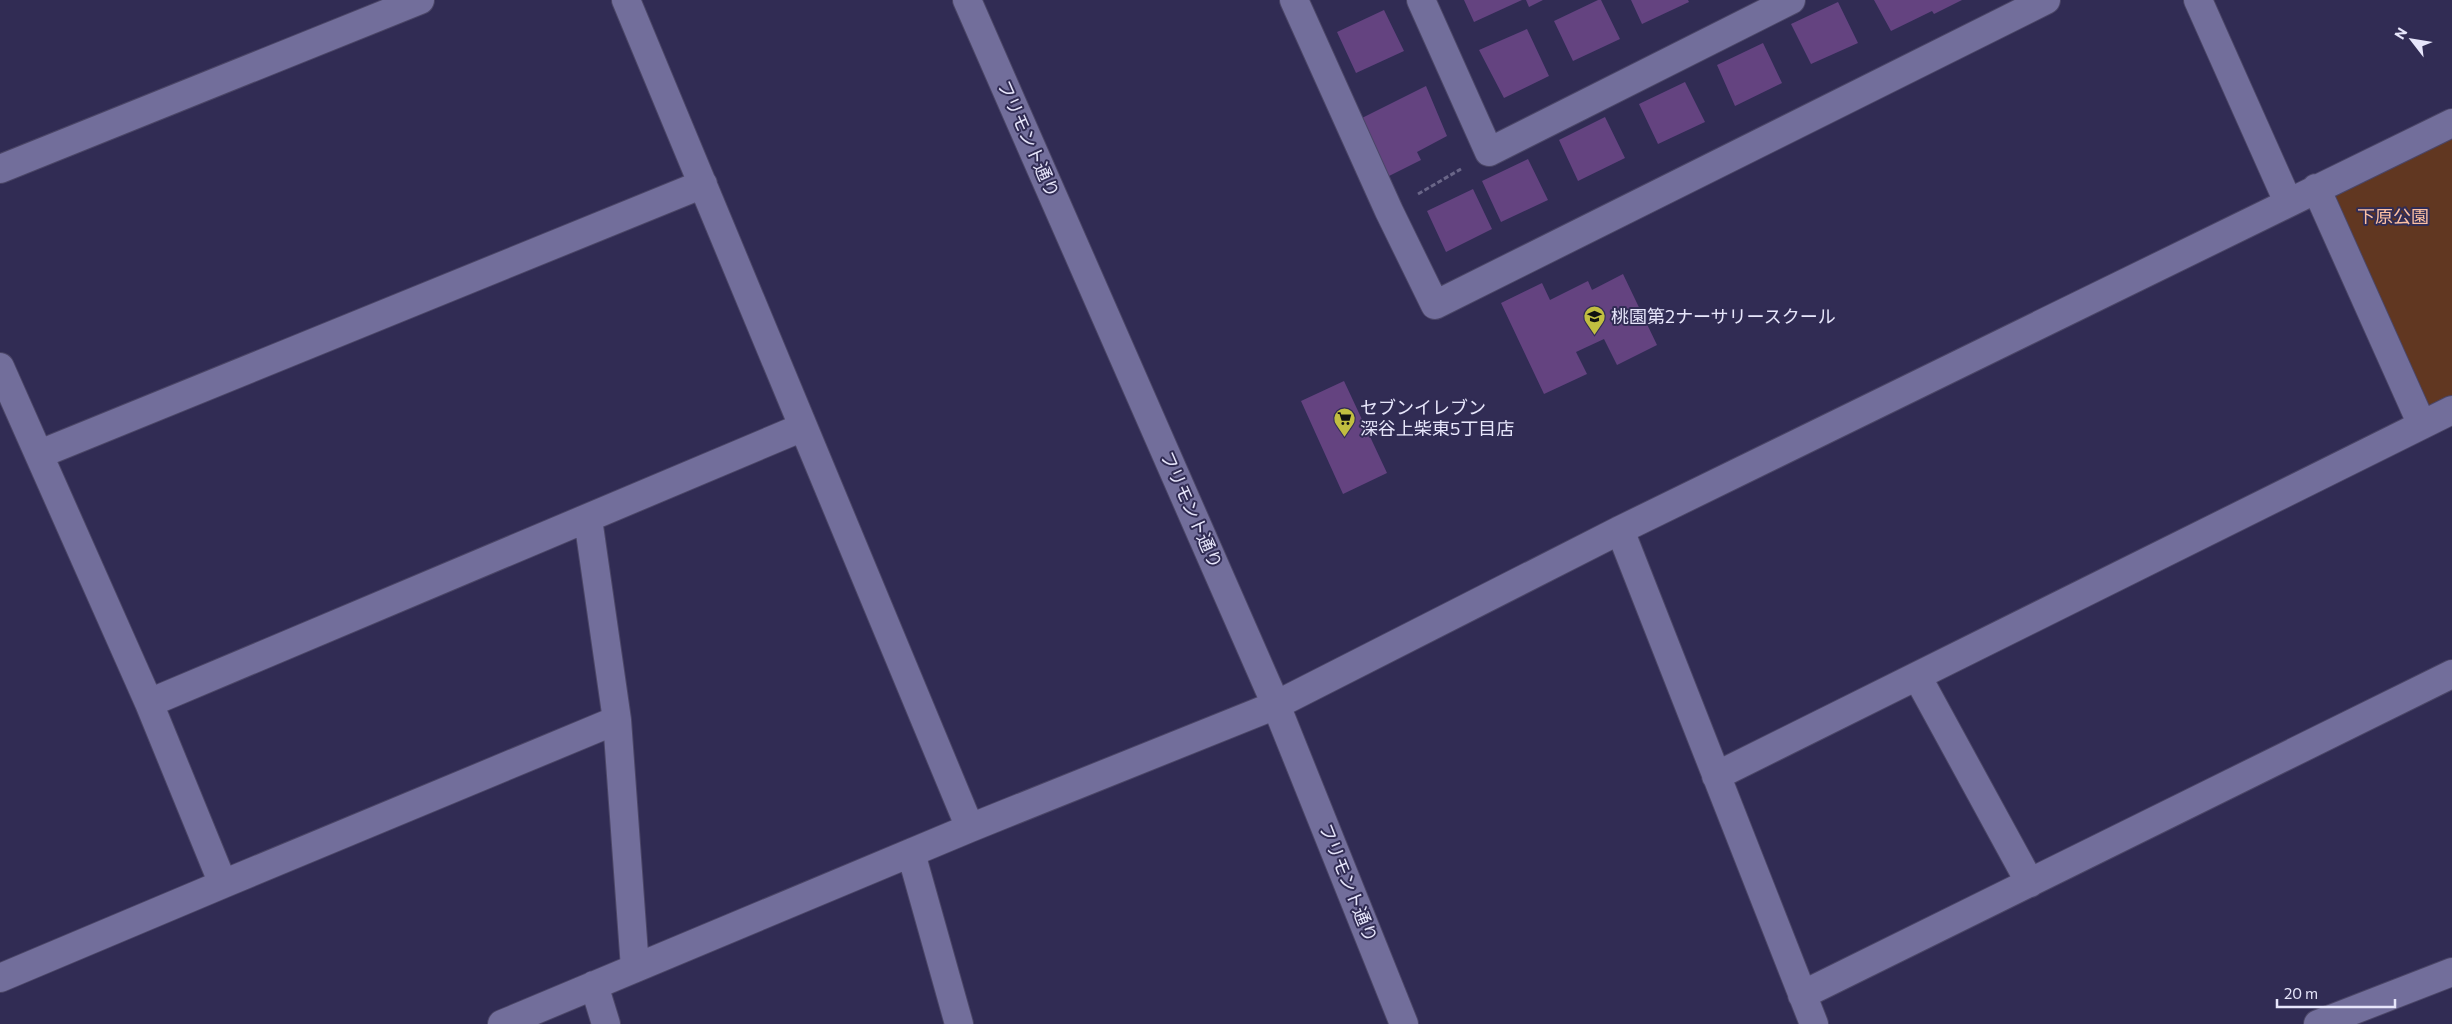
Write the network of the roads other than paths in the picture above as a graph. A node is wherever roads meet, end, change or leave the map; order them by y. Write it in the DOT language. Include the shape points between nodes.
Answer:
graph roads {
  1 [pos="420,0"];
  2 [pos="626,0"];
  3 [pos="966,0"];
  4 [pos="1294,0"];
  5 [pos="1421,0"];
  6 [pos="1791,0"];
  7 [pos="2046,0"];
  8 [pos="2198,0"];
  9 [pos="2452,123"];
  10 [pos="0,169"];
  11 [pos="703,184"];
  12 [pos="2316,188"];
  13 [pos="2288,202"];
  14 [pos="0,367"];
  15 [pos="2452,410"];
  16 [pos="2422,425"];
  17 [pos="803,427"];
  18 [pos="40,454"];
  19 [pos="588,520"];
  20 [pos="1620,530"];
  21 [pos="2452,674"];
  22 [pos="1917,676"];
  23 [pos="149,703"];
  24 [pos="1276,705"];
  25 [pos="616,720"];
  26 [pos="1716,776"];
  27 [pos="970,828"];
  28 [pos="911,853"];
  29 [pos="2030,882"];
  30 [pos="223,884"];
  31 [pos="636,968"];
  32 [pos="2452,972"];
  33 [pos="0,978"];
  34 [pos="594,985"];
  35 [pos="1802,994"];
  36 [pos="502,1024"];
  37 [pos="606,1024"];
  38 [pos="960,1024"];
  39 [pos="1404,1024"];
  40 [pos="1814,1024"];
  41 [pos="2318,1024"];
  1 -- 10 [label="street"];
  2 -- 11 [label="street"];
  3 -- 24 [label="street, フリモント通り"];
  4 -- 7 [label="street" via="1435,305"];
  5 -- 6 [label="street" via="1489,152"];
  8 -- 13 [label="street"];
  9 -- 12 [label="street"];
  11 -- 17 [label="street"];
  11 -- 18 [label="street"];
  12 -- 13 [label="street"];
  12 -- 16 [label="street"];
  13 -- 20 [label="street"];
  14 -- 18 [label="street"];
  15 -- 16 [label="street"];
  16 -- 22 [label="street"];
  17 -- 19 [label="street"];
  17 -- 27 [label="street"];
  18 -- 23 [label="street"];
  19 -- 23 [label="street"];
  19 -- 25 [label="street"];
  20 -- 24 [label="street"];
  20 -- 26 [label="street"];
  21 -- 29 [label="street"];
  22 -- 26 [label="street"];
  22 -- 29 [label="street"];
  23 -- 30 [label="street"];
  24 -- 27 [label="street"];
  24 -- 39 [label="street, フリモント通り"];
  25 -- 30 [label="street"];
  25 -- 31 [label="street"];
  26 -- 35 [label="street"];
  27 -- 28 [label="street"];
  28 -- 31 [label="street"];
  28 -- 38 [label="street"];
  29 -- 35 [label="street"];
  30 -- 33 [label="street"];
  31 -- 34 [label="street"];
  32 -- 41 [label="street"];
  34 -- 36 [label="street"];
  34 -- 37 [label="street"];
  35 -- 40 [label="street"];
}
